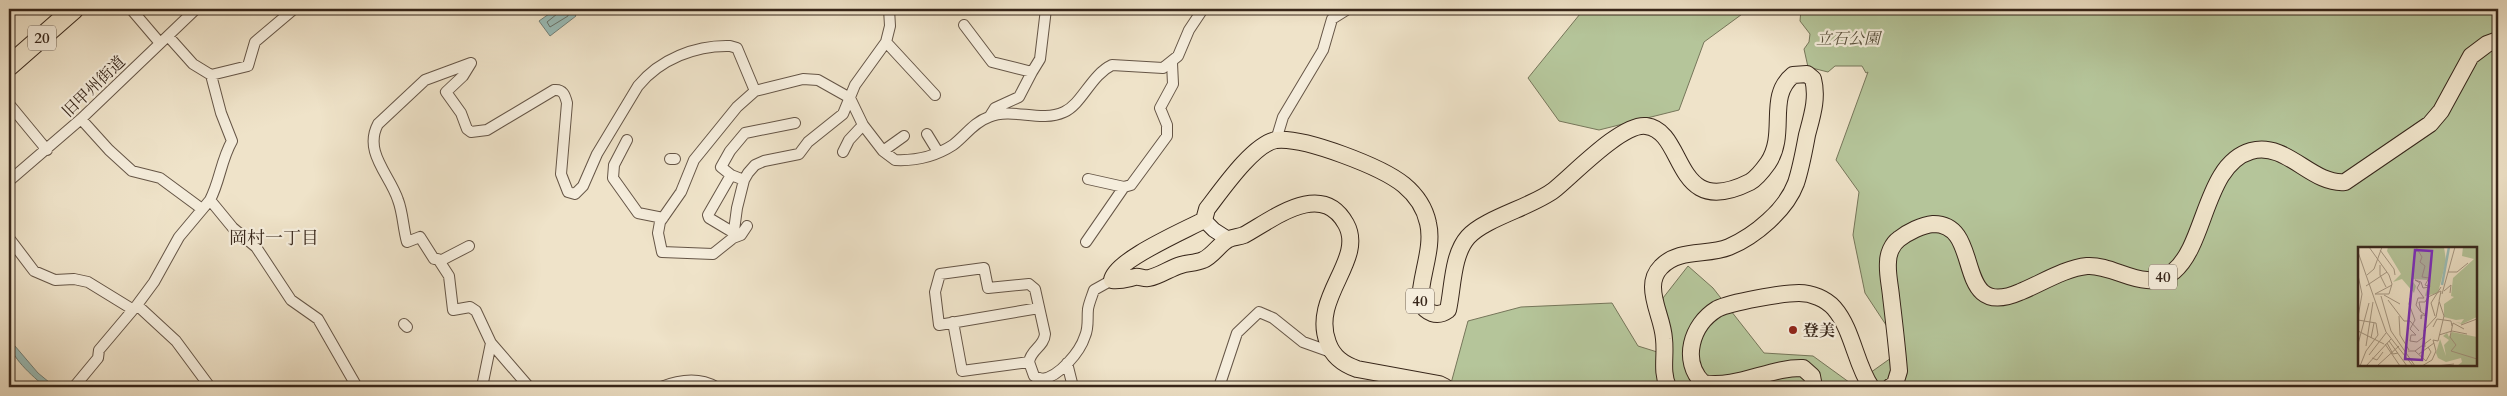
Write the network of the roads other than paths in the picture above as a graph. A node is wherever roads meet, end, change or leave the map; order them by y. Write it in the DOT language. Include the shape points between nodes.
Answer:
graph roads {
  1 [pos="131,9"];
  2 [pos="196,9"];
  3 [pos="294,9"];
  4 [pos="889,9"];
  5 [pos="1046,9"];
  6 [pos="1203,9"];
  7 [pos="1348,9"];
  8 [pos="65,12"];
  9 [pos="964,25"];
  10 [pos="164,39"];
  11 [pos="2498,40"];
  12 [pos="886,42"];
  13 [pos="1172,62"];
  14 [pos="9,66"];
  15 [pos="810,71"];
  16 [pos="1032,72"];
  17 [pos="211,75"];
  18 [pos="818,80"];
  19 [pos="755,91"];
  20 [pos="935,95"];
  21 [pos="850,98"];
  22 [pos="9,104"];
  23 [pos="990,116"];
  24 [pos="82,119"];
  25 [pos="795,123"];
  26 [pos="863,125"];
  27 [pos="927,134"];
  28 [pos="904,136"];
  29 [pos="627,140"];
  30 [pos="1276,140"];
  31 [pos="47,150"];
  32 [pos="883,151"];
  33 [pos="843,152"];
  34 [pos="938,152"];
  35 [pos="731,175"];
  36 [pos="1088,178"];
  37 [pos="744,180"];
  38 [pos="9,181"];
  39 [pos="1124,186"];
  40 [pos="210,200"];
  41 [pos="202,209"];
  42 [pos="663,218"];
  43 [pos="1204,220"];
  44 [pos="747,226"];
  45 [pos="734,236"];
  46 [pos="9,238"];
  47 [pos="1228,239"];
  48 [pos="1086,242"];
  49 [pos="469,246"];
  50 [pos="440,261"];
  51 [pos="1112,280"];
  52 [pos="134,307"];
  53 [pos="1039,308"];
  54 [pos="953,322"];
  55 [pos="491,343"];
  56 [pos="1331,352"];
  57 [pos="1029,362"];
  58 [pos="1067,363"];
  59 [pos="1048,383"];
  60 [pos="74,387"];
  61 [pos="210,387"];
  62 [pos="357,387"];
  63 [pos="482,387"];
  64 [pos="529,387"];
  65 [pos="662,387"];
  66 [pos="716,387"];
  67 [pos="1074,387"];
  68 [pos="1219,387"];
  69 [pos="1445,387"];
  70 [pos="1668,387"];
  71 [pos="1814,387"];
  72 [pos="1871,387"];
  73 [pos="1890,387"];
  1 -- 10 [label="street"];
  2 -- 10 [label="street, 旧甲州街道"];
  3 -- 17 [label="street" via="255,42 248,66"];
  4 -- 12 [label="street" via="890,26"];
  5 -- 16 [label="street" via="1040,59"];
  6 -- 13 [label="street"];
  7 -- 30 [label="street" via="1332,19 1323,50 1283,117"];
  8 -- 14 [label="highway, 20"];
  9 -- 16 [label="street" via="992,62"];
  10 -- 17 [label="street"];
  10 -- 24 [label="street, 旧甲州街道"];
  11 -- 73 [label="main road, 40" via="2471,56 2441,111 2430,124 2344,182 2332,184 2268,149 2247,153 2231,164 2213,190 2191,251 2171,273 2160,279 2138,281 2102,268 2080,267 2009,297 1995,298 1986,296 1977,288 1961,242 1952,228 1928,224 1911,232 1894,245 1888,262 1899,371 1896,384"];
  12 -- 20 [label="street"];
  12 -- 21 [label="street" via="855,85"];
  13 -- 23 [label="street" via="1163,68 1112,64 1092,80 1066,112 1054,116"];
  13 -- 39 [label="street" via="1173,84 1160,108 1167,125 1167,136 1131,184"];
  15 -- 18 [label="street"];
  16 -- 23 [label="street" via="1019,98 995,108"];
  17 -- 40 [label="street" via="232,141 223,156"];
  18 -- 19 [label="street" via="803,79"];
  18 -- 21 [label="street"];
  19 -- 42 [label="street" via="737,107 699,153 681,192"];
  19 -- 50 [label="street" via="737,48 730,46 687,52 667,61 638,86 596,154 583,186 575,194 568,192 561,174 565,94 554,90 488,130 471,132 446,92 471,63 424,80 378,124 374,148 398,198 407,242 420,237 434,259"];
  21 -- 26 [label="street"];
  21 -- 37 [label="street" via="843,114 808,142 799,154 755,165"];
  22 -- 31 [label="street"];
  23 -- 34 [label="street"];
  24 -- 31 [label="street, 旧甲州街道"];
  24 -- 41 [label="street" via="132,171 160,178"];
  25 -- 35 [label="street" via="745,133 722,163 721,166"];
  26 -- 32 [label="street"];
  26 -- 33 [label="street"];
  27 -- 34 [label="street"];
  28 -- 32 [label="street"];
  29 -- 42 [label="street" via="614,165 613,178 638,212"];
  30 -- 43 [label="main road" via="1258,149 1207,209"];
  30 -- 70 [label="main road, 40" via="1318,146 1386,173 1421,203 1430,239 1420,302 1434,314 1448,310 1459,256 1468,237 1542,198 1620,135 1635,127 1647,126 1660,131 1690,180 1702,189 1717,192 1752,181 1764,170 1776,150 1782,88 1793,76 1803,73 1812,77 1816,97 1796,183 1784,204 1772,217 1734,244 1668,260 1657,272 1653,290 1664,340 1663,369"];
  31 -- 38 [label="street, 旧甲州街道"];
  32 -- 34 [label="street" via="895,160"];
  35 -- 37 [label="street"];
  35 -- 45 [label="street" via="708,214"];
  36 -- 39 [label="street"];
  37 -- 45 [label="street"];
  39 -- 48 [label="street"];
  40 -- 41 [label="street"];
  40 -- 62 [label="street" via="233,228 256,247 291,300 318,319"];
  41 -- 52 [label="street" via="179,237 154,282"];
  42 -- 45 [label="street" via="658,233 662,252 713,254"];
  43 -- 47 [label="street"];
  43 -- 51 [label="main road" via="1125,263 1113,274"];
  44 -- 45 [label="street" via="741,235"];
  46 -- 52 [label="street" via="34,271 55,280 88,282"];
  47 -- 51 [label="main road" via="1205,260 1147,278 1137,276"];
  47 -- 56 [label="main road" via="1244,235 1277,214 1297,206 1322,205 1335,211 1346,223 1350,236 1349,253 1324,307 1322,320"];
  49 -- 50 [label="street"];
  50 -- 55 [label="street" via="449,276 453,310 470,307 476,311"];
  51 -- 58 [label="street" via="1094,290 1085,336"];
  52 -- 60 [label="street"];
  52 -- 61 [label="street" via="176,341"];
  53 -- 54 [label="street"];
  53 -- 54 [label="street" via="1035,289 1029,284 988,288 984,268 940,274 935,292 939,325"];
  53 -- 57 [label="street" via="1045,340 1033,351"];
  54 -- 57 [label="street" via="962,370"];
  55 -- 63 [label="street"];
  55 -- 64 [label="street"];
  56 -- 68 [label="street" via="1303,342 1272,318 1258,312 1237,334"];
  56 -- 69 [label="main road" via="1357,369"];
  57 -- 59 [label="street" via="1034,376"];
  58 -- 59 [label="street"];
  58 -- 67 [label="street"];
  65 -- 66 [label="street" via="688,380"];
  71 -- 72 [label="main road" via="1812,376 1803,368 1713,385 1704,383 1692,370 1690,353 1698,328 1707,316 1728,304 1800,293 1821,297 1834,308 1842,321"];
}
